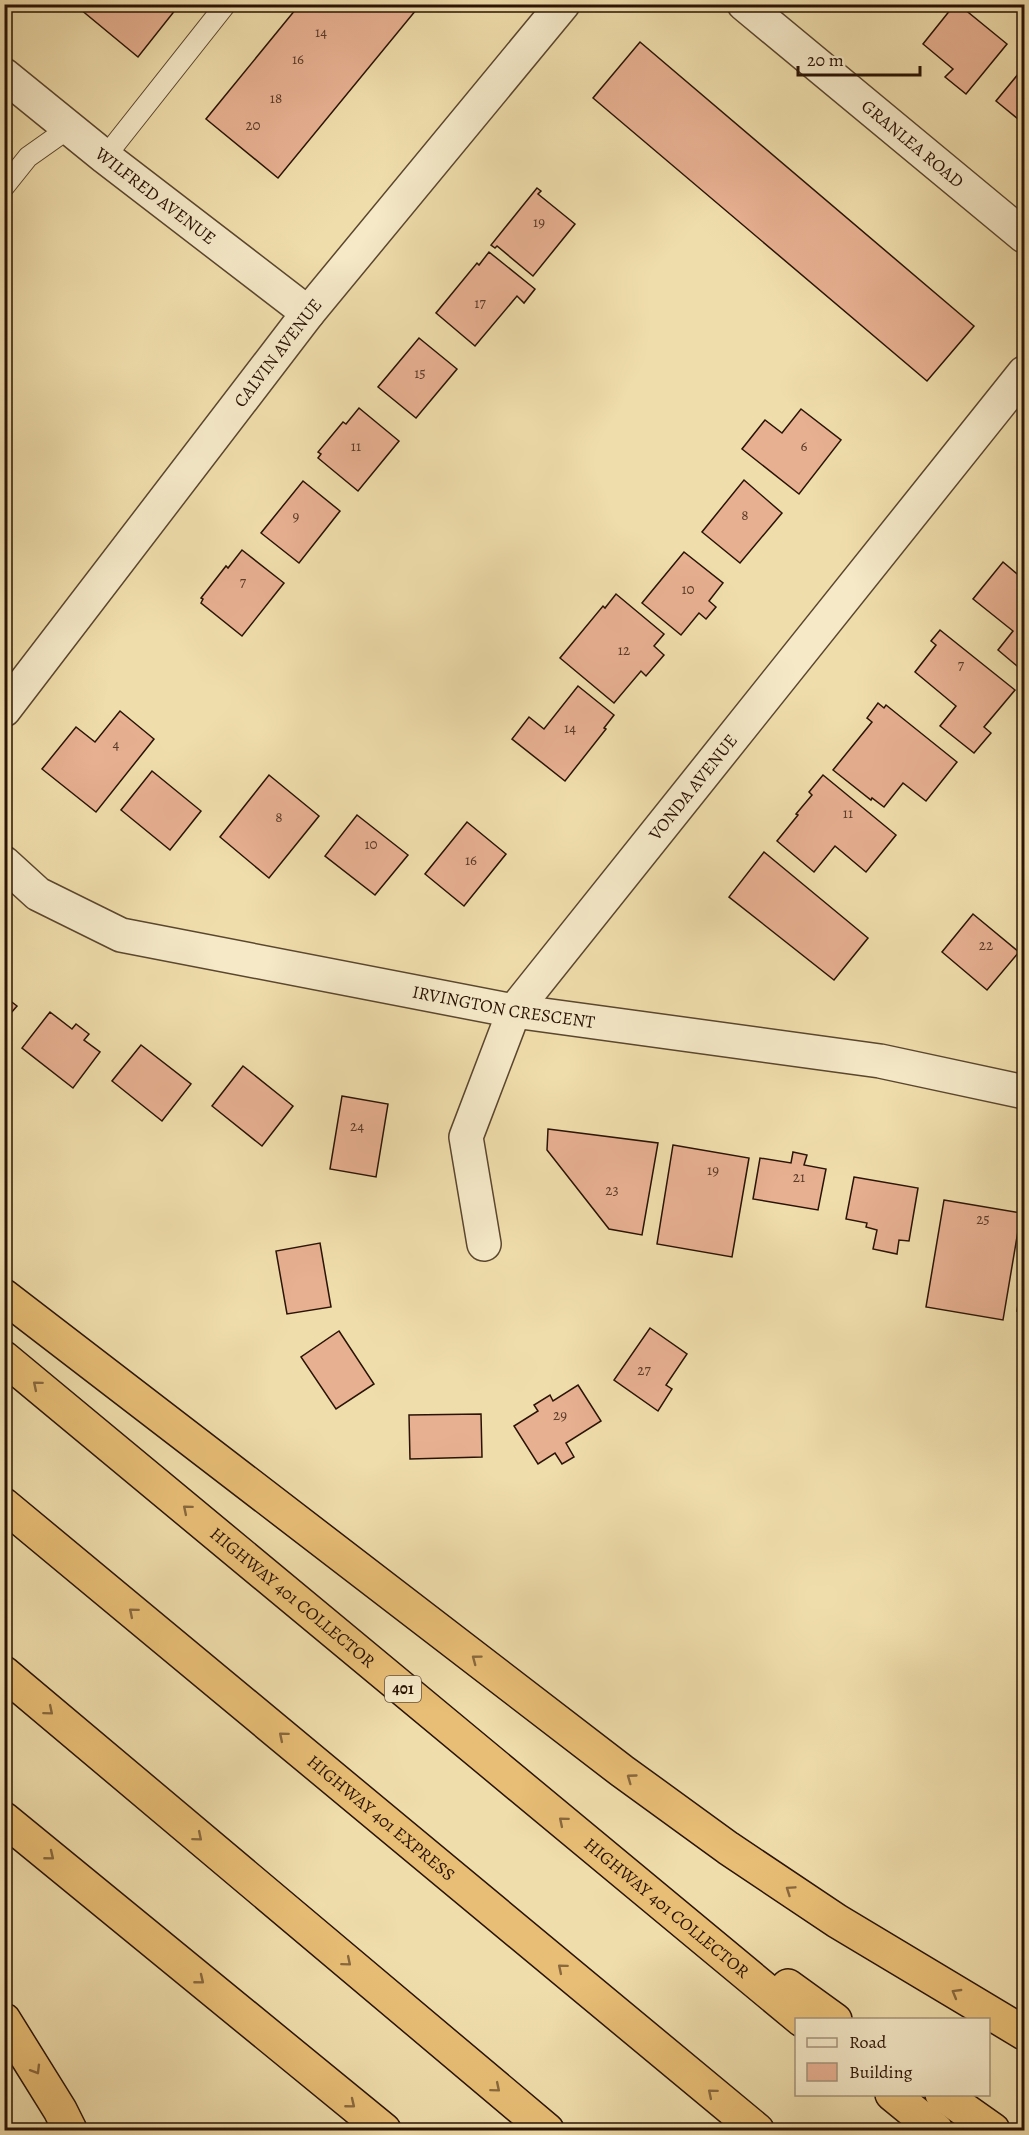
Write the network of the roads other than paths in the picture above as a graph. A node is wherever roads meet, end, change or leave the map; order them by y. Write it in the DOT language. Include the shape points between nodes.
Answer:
graph roads {
  1 [pos="226,4"];
  2 [pos="563,4"];
  3 [pos="744,4"];
  4 [pos="4,75"];
  5 [pos="69,128"];
  6 [pos="105,157"];
  7 [pos="4,187"];
  8 [pos="1024,236"];
  9 [pos="308,314"];
  10 [pos="1024,373"];
  11 [pos="4,710"];
  12 [pos="4,863"];
  13 [pos="513,1011"];
  14 [pos="1024,1092"];
  15 [pos="484,1244"];
  16 [pos="4,1296"];
  17 [pos="4,1358"];
  18 [pos="4,1505"];
  19 [pos="4,1673"];
  20 [pos="4,1819"];
  21 [pos="617,1866"];
  22 [pos="801,2018"];
  23 [pos="834,2018"];
  24 [pos="4,2020"];
  25 [pos="1024,2033"];
  26 [pos="894,2096"];
  27 [pos="945,2096"];
  28 [pos="70,2130"];
  29 [pos="384,2130"];
  30 [pos="547,2130"];
  31 [pos="757,2130"];
  32 [pos="936,2130"];
  33 [pos="993,2130"];
  1 -- 6 [label="lane"];
  2 -- 9 [label="street, CALVIN AVENUE"];
  3 -- 8 [label="street, GRANLEA ROAD"];
  4 -- 5 [label="street, WILFRED AVENUE"];
  5 -- 6 [label="street, WILFRED AVENUE"];
  5 -- 7 [label="lane" via="28,157"];
  6 -- 9 [label="street, WILFRED AVENUE"];
  9 -- 11 [label="street, CALVIN AVENUE"];
  10 -- 13 [label="street, VONDA AVENUE"];
  12 -- 13 [label="street, IRVINGTON CRESCENT" via="39,894 121,934"];
  13 -- 14 [label="street, IRVINGTON CRESCENT" via="880,1061"];
  13 -- 15 [label="street, VONDA AVENUE" via="466,1137"];
  25 -- 16 [label="highway, one-way" via="837,1921 728,1848 622,1771"];
  21 -- 17 [label="highway, HIGHWAY 401 COLLECTOR / 401, one-way"];
  31 -- 18 [label="highway, HIGHWAY 401 EXPRESS, one-way"];
  19 -- 30 [label="highway, one-way"];
  20 -- 29 [label="highway, one-way"];
  21 -- 22 [label="highway, HIGHWAY 401 COLLECTOR / 401"];
  21 -- 23 [label="highway"];
  24 -- 28 [label="highway, one-way"];
  26 -- 32 [label="highway"];
  27 -- 33 [label="highway"];
}
